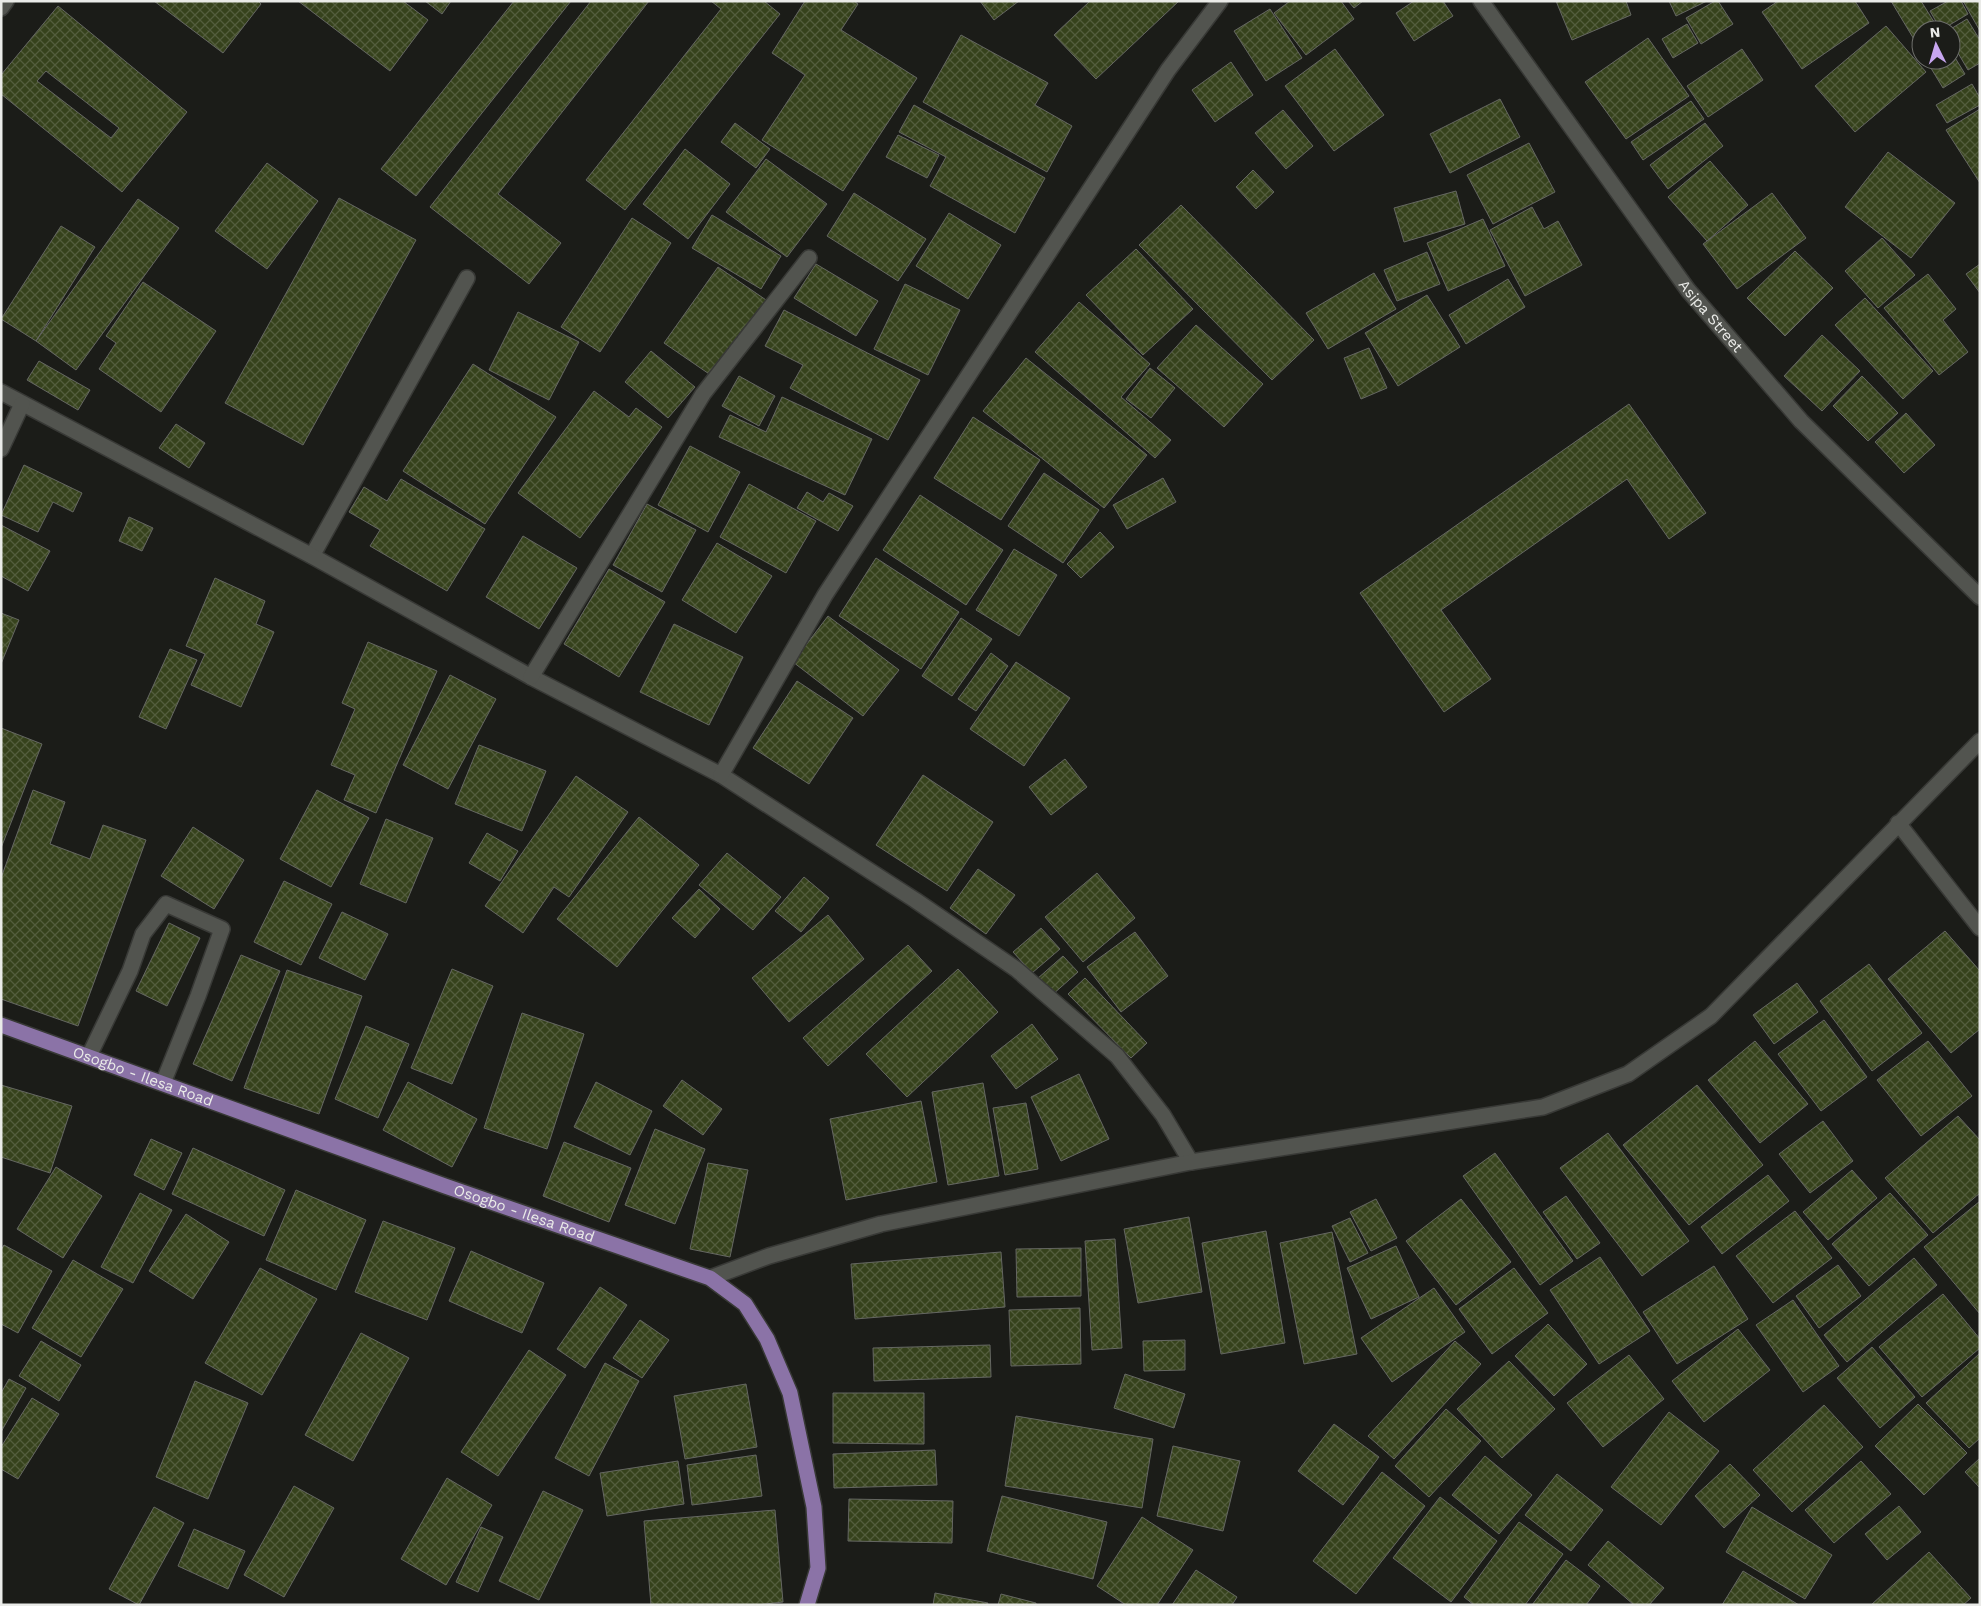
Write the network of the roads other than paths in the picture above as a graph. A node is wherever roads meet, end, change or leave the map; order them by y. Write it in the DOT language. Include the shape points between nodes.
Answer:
graph roads {
  1 [pos="6,1"];
  2 [pos="1220,1"];
  3 [pos="1481,1"];
  4 [pos="1,8"];
  5 [pos="809,258"];
  6 [pos="467,278"];
  7 [pos="1,392"];
  8 [pos="22,404"];
  9 [pos="1,449"];
  10 [pos="312,556"];
  11 [pos="1980,597"];
  12 [pos="531,677"];
  13 [pos="1980,740"];
  14 [pos="721,775"];
  15 [pos="1898,823"];
  16 [pos="1980,928"];
  17 [pos="1,1025"];
  18 [pos="89,1056"];
  19 [pos="163,1083"];
  20 [pos="1191,1162"];
  21 [pos="710,1278"];
  22 [pos="807,1605"];
  1 -- 4 [label="street"];
  2 -- 14 [label="street" via="1168,70 825,596"];
  3 -- 11 [label="street, Asipa Street" via="1688,290 1801,421"];
  5 -- 12 [label="street" via="703,394"];
  6 -- 10 [label="street"];
  7 -- 8 [label="street"];
  8 -- 9 [label="street"];
  8 -- 10 [label="street"];
  10 -- 12 [label="street"];
  12 -- 14 [label="street"];
  13 -- 15 [label="street"];
  14 -- 20 [label="street" via="1016,969 1117,1056 1163,1115"];
  15 -- 16 [label="street"];
  15 -- 20 [label="street" via="1711,1016 1628,1074 1543,1107"];
  17 -- 18 [label="main road, Osogbo - Ilesa Road"];
  18 -- 19 [label="main road, Osogbo - Ilesa Road"];
  18 -- 19 [label="street" via="130,971 143,934 166,904 222,929"];
  19 -- 21 [label="main road, Osogbo - Ilesa Road"];
  20 -- 21 [label="street" via="881,1224 769,1256"];
  21 -- 22 [label="main road, Osogbo - Ilesa Road" via="745,1304 767,1339 790,1393 814,1507 818,1568"];
}
